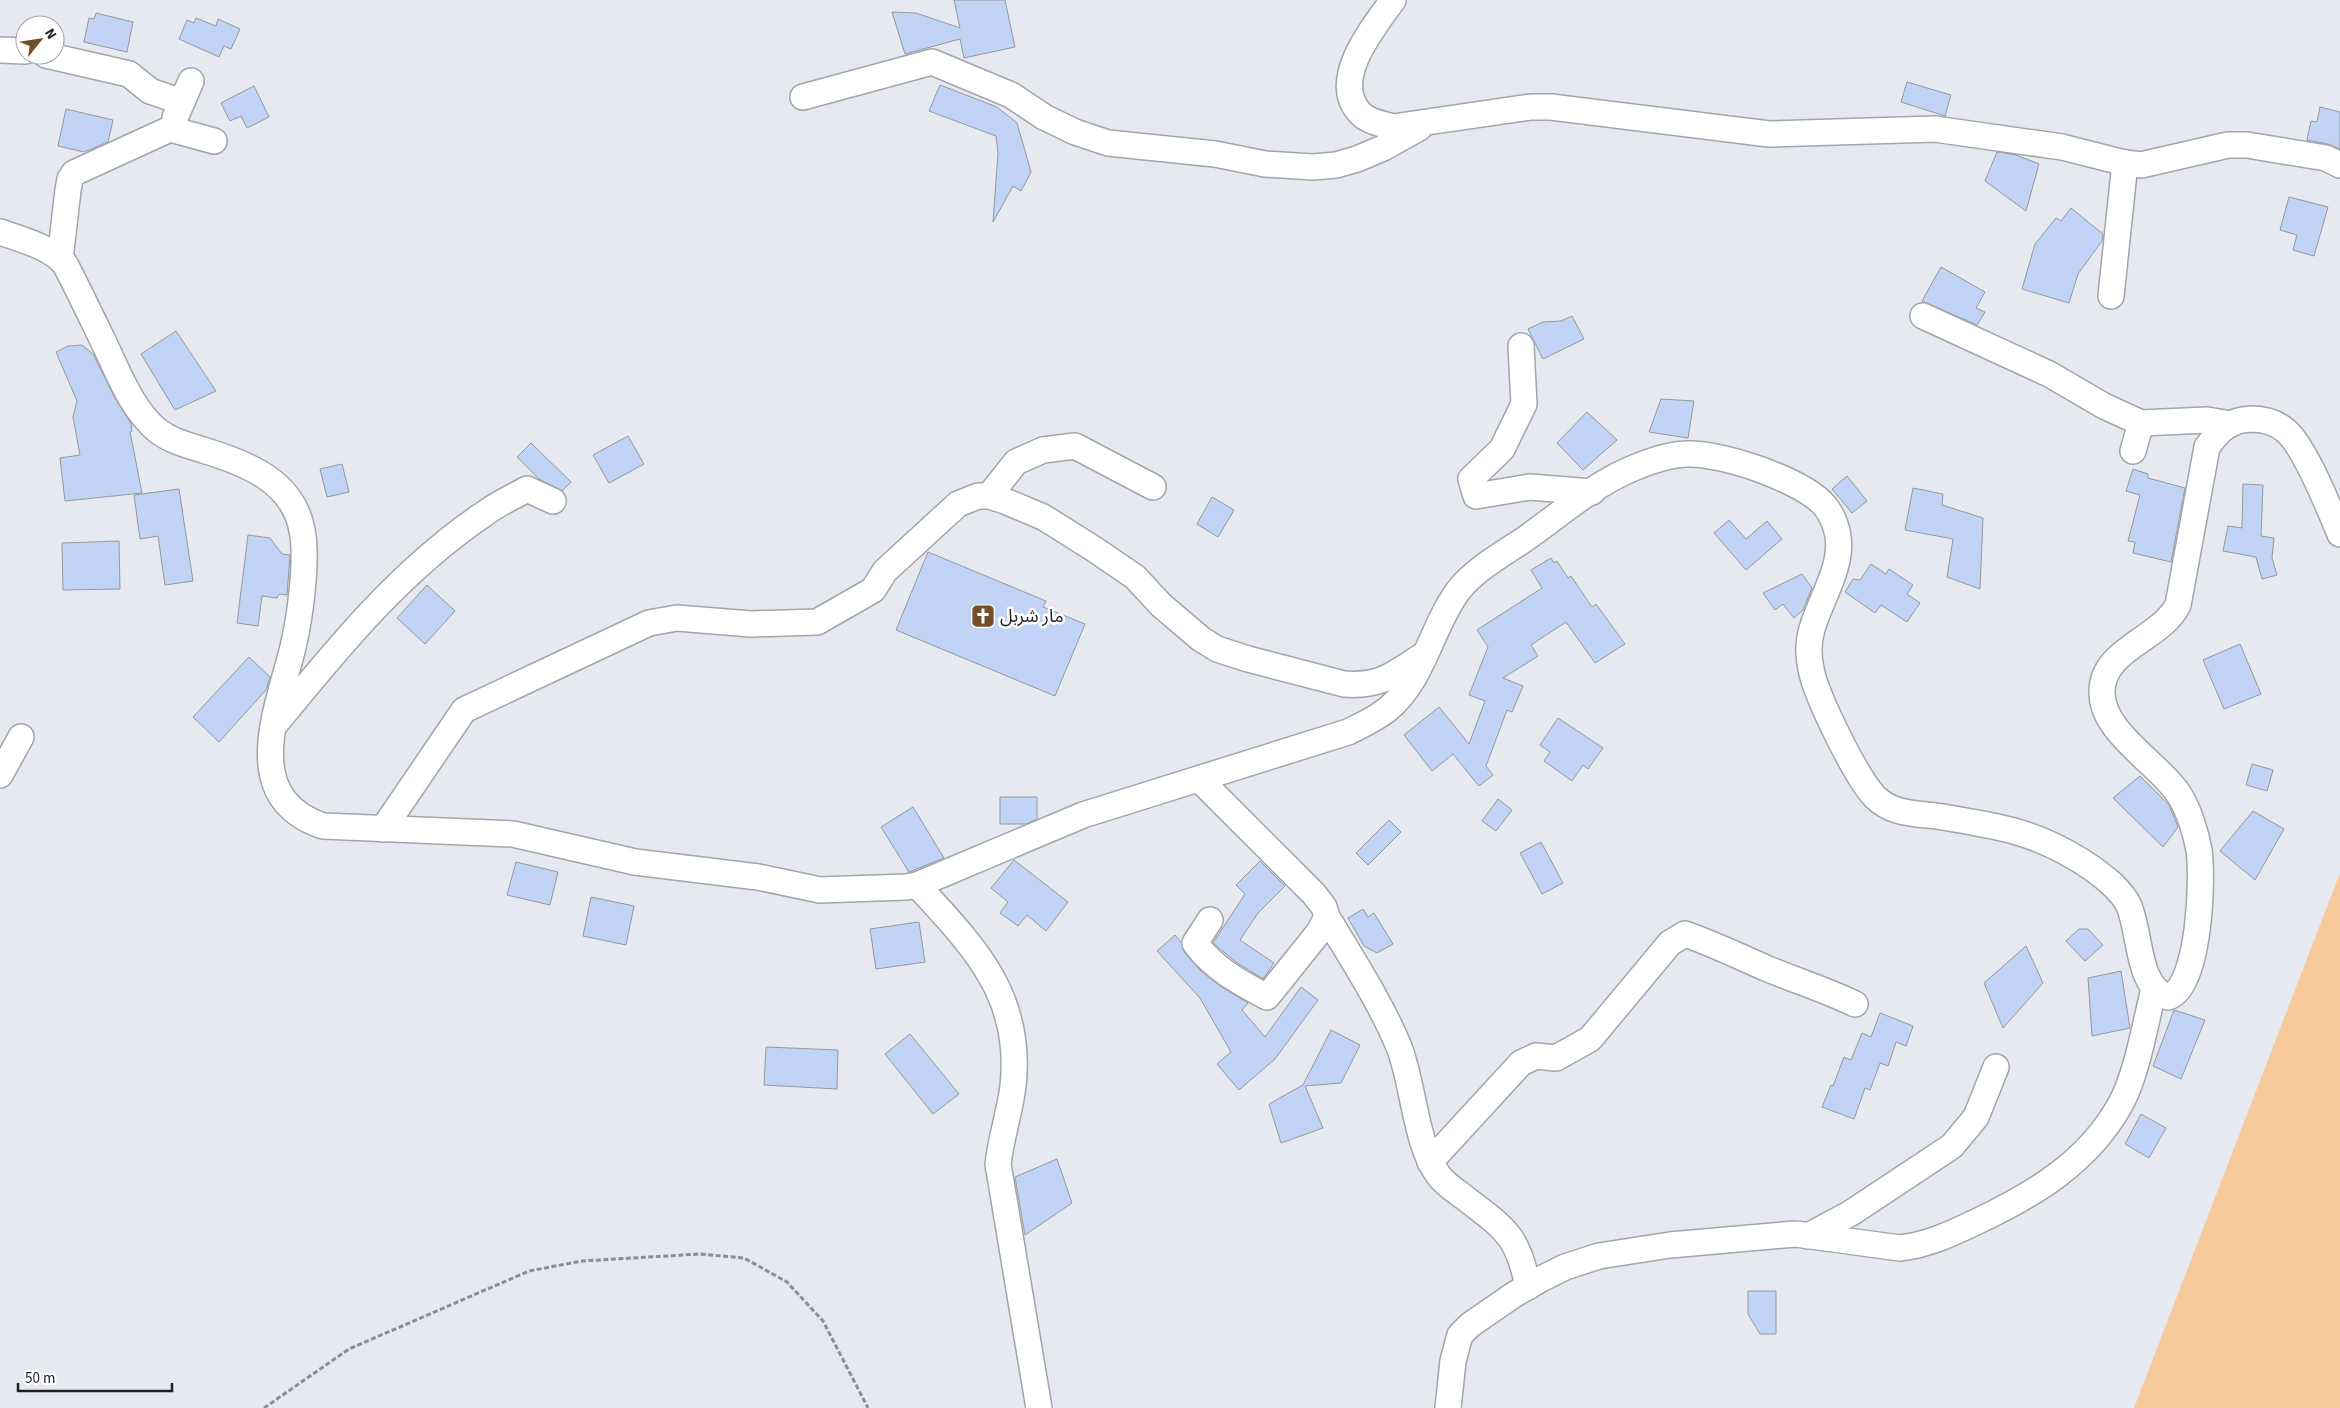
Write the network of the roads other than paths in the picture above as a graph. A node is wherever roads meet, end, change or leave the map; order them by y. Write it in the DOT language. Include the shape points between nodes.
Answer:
graph roads {
  1 [pos="1393,0"];
  2 [pos="0,50"];
  3 [pos="15,51"];
  4 [pos="65,59"];
  5 [pos="803,97"];
  6 [pos="1428,124"];
  7 [pos="170,129"];
  8 [pos="214,141"];
  9 [pos="2125,163"];
  10 [pos="2340,165"];
  11 [pos="0,232"];
  12 [pos="60,259"];
  13 [pos="2111,296"];
  14 [pos="1923,316"];
  15 [pos="1520,346"];
  16 [pos="2141,423"];
  17 [pos="2231,424"];
  18 [pos="2133,451"];
  19 [pos="1153,487"];
  20 [pos="1592,492"];
  21 [pos="988,496"];
  22 [pos="553,502"];
  23 [pos="2340,534"];
  24 [pos="1425,654"];
  25 [pos="274,726"];
  26 [pos="21,737"];
  27 [pos="0,775"];
  28 [pos="1199,779"];
  29 [pos="384,829"];
  30 [pos="917,885"];
  31 [pos="1327,918"];
  32 [pos="1210,920"];
  33 [pos="2154,989"];
  34 [pos="1855,1004"];
  35 [pos="1996,1067"];
  36 [pos="1430,1162"];
  37 [pos="1808,1236"];
  38 [pos="1528,1287"];
  39 [pos="1039,1408"];
  40 [pos="1448,1408"];
  1 -- 6 [label="street" via="1365,40 1352,68 1350,83 1354,102 1362,114 1376,122 1393,127"];
  2 -- 3 [label="street"];
  4 -- 7 [label="street" via="129,74 150,91 186,91"];
  5 -- 6 [label="street" via="932,62 1011,95 1044,117 1075,132 1108,142 1215,154 1265,164 1313,167 1357,159"];
  6 -- 9 [label="street" via="1531,107 1551,107 1769,134 1935,129 2062,147"];
  7 -- 8 [label="street"];
  7 -- 12 [label="street" via="74,173 68,190"];
  9 -- 10 [label="street" via="2141,165 2228,146 2247,145 2326,158"];
  9 -- 13 [label="street"];
  11 -- 12 [label="street" via="35,245"];
  12 -- 25 [label="street" via="79,290 122,380 147,420 173,440 230,458 265,475 279,487 298,513 303,532 300,602 294,645"];
  14 -- 16 [label="street" via="2049,374"];
  15 -- 20 [label="street" via="1524,404 1502,449 1471,479 1476,496 1530,487"];
  16 -- 17 [label="street" via="2206,420"];
  16 -- 18 [label="street"];
  17 -- 23 [label="street" via="2245,419 2260,419 2273,422 2287,432 2297,444"];
  17 -- 33 [label="street" via="2218,431 2207,447 2178,605 2161,625 2115,660 2103,680 2103,706 2109,720 2173,786 2185,806 2198,850 2201,879 2192,957 2175,994 2164,996"];
  19 -- 21 [label="street" via="1075,446 1043,450 1016,462"];
  20 -- 24 [label="street" via="1467,581 1442,617"];
  20 -- 33 [label="street" via="1627,470 1651,461 1698,454 1738,462 1787,480 1824,504 1834,520 1839,539 1838,557 1812,630 1809,658 1811,673 1860,776 1875,797 1892,809 2013,831 2071,855 2110,883 2128,904 2145,971"];
  21 -- 24 [label="street" via="1043,517 1094,549 1135,577 1161,605 1201,639 1233,655 1344,684 1361,685 1386,679"];
  21 -- 29 [label="street" via="978,496 958,504 885,571 873,590 817,622 751,624 677,618 650,623 464,710"];
  22 -- 25 [label="street" via="527,489 484,513 423,560 380,602"];
  24 -- 28 [label="street" via="1409,686 1391,707 1368,722 1348,732"];
  25 -- 29 [label="street" via="270,762 273,780 280,795 295,812 323,826"];
  26 -- 27 [label="street"];
  28 -- 30 [label="street" via="1083,815"];
  28 -- 31 [label="street" via="1314,894 1324,907"];
  29 -- 30 [label="street" via="513,834 635,862 758,877 820,890"];
  30 -- 39 [label="street" via="978,954 998,988 1008,1017 1014,1053 1013,1086 998,1164"];
  31 -- 32 [label="street" via="1267,997 1227,974 1207,959 1195,943"];
  31 -- 36 [label="street" via="1398,1046"];
  33 -- 37 [label="street" via="2121,1104 2109,1123 2064,1171 2023,1199 1951,1234 1914,1246 1900,1248"];
  34 -- 36 [label="street" via="1685,934 1670,943 1590,1039 1556,1058 1536,1056 1520,1063"];
  35 -- 37 [label="street" via="1976,1117 1952,1146 1851,1213"];
  36 -- 38 [label="street" via="1443,1181 1496,1221 1510,1237 1523,1260"];
  37 -- 38 [label="street" via="1783,1235 1670,1245 1599,1256 1565,1268"];
  38 -- 40 [label="street" via="1460,1334 1453,1361"];
}
